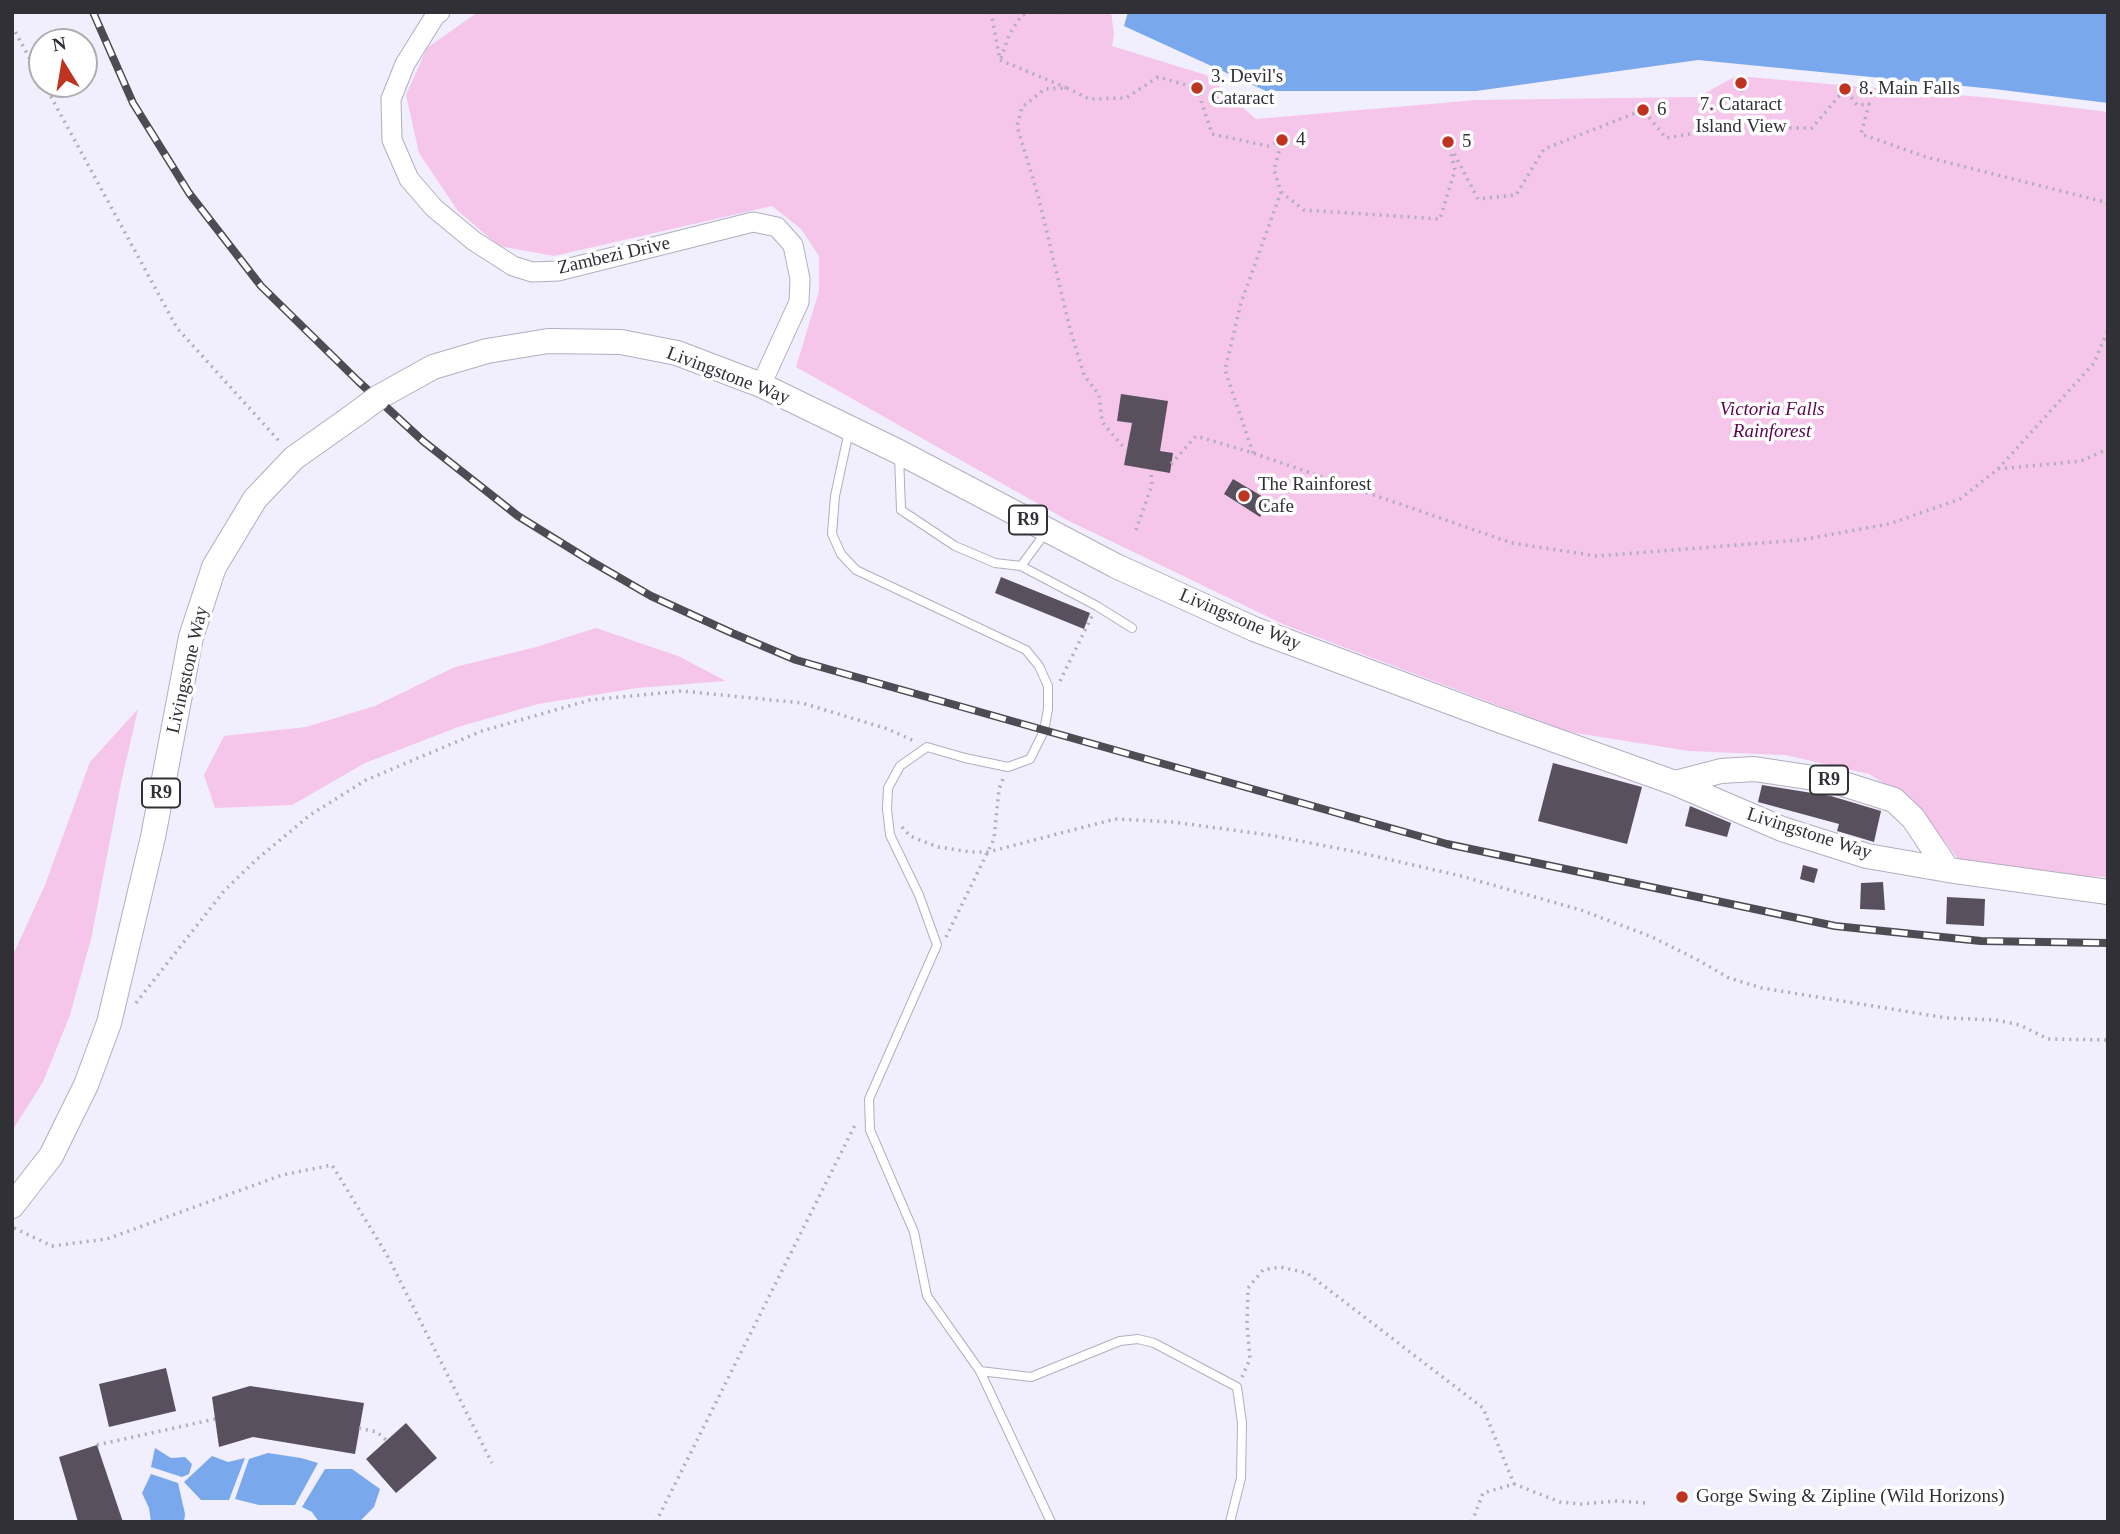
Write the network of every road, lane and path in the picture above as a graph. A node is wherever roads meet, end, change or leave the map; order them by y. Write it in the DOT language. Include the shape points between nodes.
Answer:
graph roads {
  1 [pos="440,12"];
  2 [pos="990,12"];
  3 [pos="1028,12"];
  4 [pos="12,26"];
  5 [pos="28,55"];
  6 [pos="1000,60"];
  7 [pos="1741,83"];
  8 [pos="1067,88"];
  9 [pos="52,98"];
  10 [pos="1744,119"];
  11 [pos="1281,192"];
  12 [pos="2108,205"];
  13 [pos="2108,330"];
  14 [pos="761,385"];
  15 [pos="850,429"];
  16 [pos="2108,449"];
  17 [pos="1126,450"];
  18 [pos="899,452"];
  19 [pos="1253,453"];
  20 [pos="294,457"];
  21 [pos="1171,464"];
  22 [pos="1998,469"];
  23 [pos="1151,470"];
  24 [pos="1048,530"];
  25 [pos="1136,530"];
  26 [pos="1021,566"];
  27 [pos="1097,606"];
  28 [pos="1132,628"];
  29 [pos="1048,709"];
  30 [pos="927,747"];
  31 [pos="1008,767"];
  32 [pos="1675,783"];
  33 [pos="887,809"];
  34 [pos="988,852"];
  35 [pos="1948,870"];
  36 [pos="2108,892"];
  37 [pos="937,946"];
  38 [pos="109,1023"];
  39 [pos="2108,1040"];
  40 [pos="869,1099"];
  41 [pos="12,1206"];
  42 [pos="12,1227"];
  43 [pos="980,1371"];
  44 [pos="1237,1387"];
  45 [pos="215,1419"];
  46 [pos="359,1429"];
  47 [pos="387,1441"];
  48 [pos="97,1445"];
  49 [pos="492,1463"];
  50 [pos="1514,1484"];
  51 [pos="1646,1503"];
  52 [pos="656,1522"];
  53 [pos="1051,1522"];
  54 [pos="1230,1522"];
  55 [pos="1472,1522"];
  1 -- 14 [label="street, Zambezi Drive" via="405,64 391,99 392,139 409,179 434,208 474,241 513,266 532,272 558,271 752,222 777,227 793,245 799,302"];
  2 -- 6 [label="path"];
  3 -- 6 [label="path" via="1009,35"];
  4 -- 5 [label="path"];
  6 -- 8 [label="path"];
  7 -- 10 [label="path"];
  8 -- 11 [label="path" via="1089,99 1126,98 1158,77 1197,88 1212,134 1268,146 1282,140 1274,170"];
  8 -- 17 [label="path" via="1045,89 1021,107 1017,126 1084,375 1099,395 1102,422"];
  9 -- 20 [label="path" via="177,328"];
  10 -- 11 [label="path" via="1719,129 1666,138 1643,110 1545,149 1516,195 1478,199 1448,142 1455,170 1440,219 1304,210"];
  10 -- 12 [label="path" via="1784,128 1812,128 1844,89 1857,105 1869,104 1861,134 1926,157"];
  11 -- 19 [label="path" via="1241,303 1225,370"];
  13 -- 22 [label="path" via="2094,363"];
  14 -- 15 [label="highway, Livingstone Way / R9"];
  14 -- 20 [label="highway, Livingstone Way / R9, bridge" via="677,353 621,342 548,341 487,351 433,367 379,397"];
  15 -- 18 [label="highway, Livingstone Way / R9"];
  15 -- 29 [label="lane" via="832,534 841,554 856,570 1026,650 1048,686"];
  16 -- 22 [label="path" via="2081,461"];
  18 -- 24 [label="highway, Livingstone Way / R9"];
  18 -- 26 [label="lane" via="901,510 956,546 995,563"];
  19 -- 21 [label="path" via="1196,436"];
  19 -- 22 [label="path" via="1512,543 1597,556 1800,540 1889,524 1960,499"];
  20 -- 38 [label="highway, Livingstone Way / R9" via="255,499 214,567 191,637 153,837"];
  23 -- 25 [label="path" via="1152,485"];
  24 -- 26 [label="lane"];
  24 -- 32 [label="highway, Livingstone Way / R9" via="1254,629"];
  26 -- 27 [label="lane"];
  27 -- 28 [label="lane"];
  27 -- 29 [label="path"];
  29 -- 31 [label="lane" via="1044,731 1030,758"];
  30 -- 31 [label="lane"];
  30 -- 33 [label="lane" via="900,766 888,788"];
  30 -- 38 [label="path" via="888,729 802,703 682,691 590,700 482,731 366,780 310,815 224,891 139,1000"];
  31 -- 34 [label="path" via="999,789 994,839"];
  32 -- 35 [label="highway, Livingstone Way / R9" via="1782,829 1867,856"];
  32 -- 35 [label="highway, R9" via="1721,771 1754,769 1834,780 1894,800 1913,818"];
  33 -- 34 [label="path" via="910,836 938,847"];
  33 -- 37 [label="lane" via="890,835"];
  34 -- 37 [label="path" via="947,935"];
  34 -- 39 [label="path" via="1115,819 1269,835 1448,873 1581,910 1652,937 1729,978 1762,988 1947,1018 1996,1020 2020,1025 2048,1039"];
  35 -- 36 [label="highway, Livingstone Way / R9"];
  37 -- 40 [label="lane"];
  38 -- 41 [label="highway, Livingstone Way / R9" via="86,1085 51,1156"];
  40 -- 43 [label="lane" via="870,1130 914,1231 927,1296"];
  40 -- 52 [label="path"];
  42 -- 49 [label="path" via="52,1246 107,1239 282,1175 332,1165 387,1255"];
  43 -- 44 [label="lane" via="1031,1377 1120,1341 1138,1339"];
  43 -- 53 [label="lane"];
  44 -- 50 [label="path" via="1250,1359 1248,1288 1263,1270 1280,1267 1307,1273 1483,1408"];
  44 -- 54 [label="lane" via="1241,1478"];
  45 -- 48 [label="path"];
  46 -- 47 [label="path" via="377,1432"];
  50 -- 51 [label="path" via="1560,1502"];
  50 -- 55 [label="path" via="1483,1493"];
}
